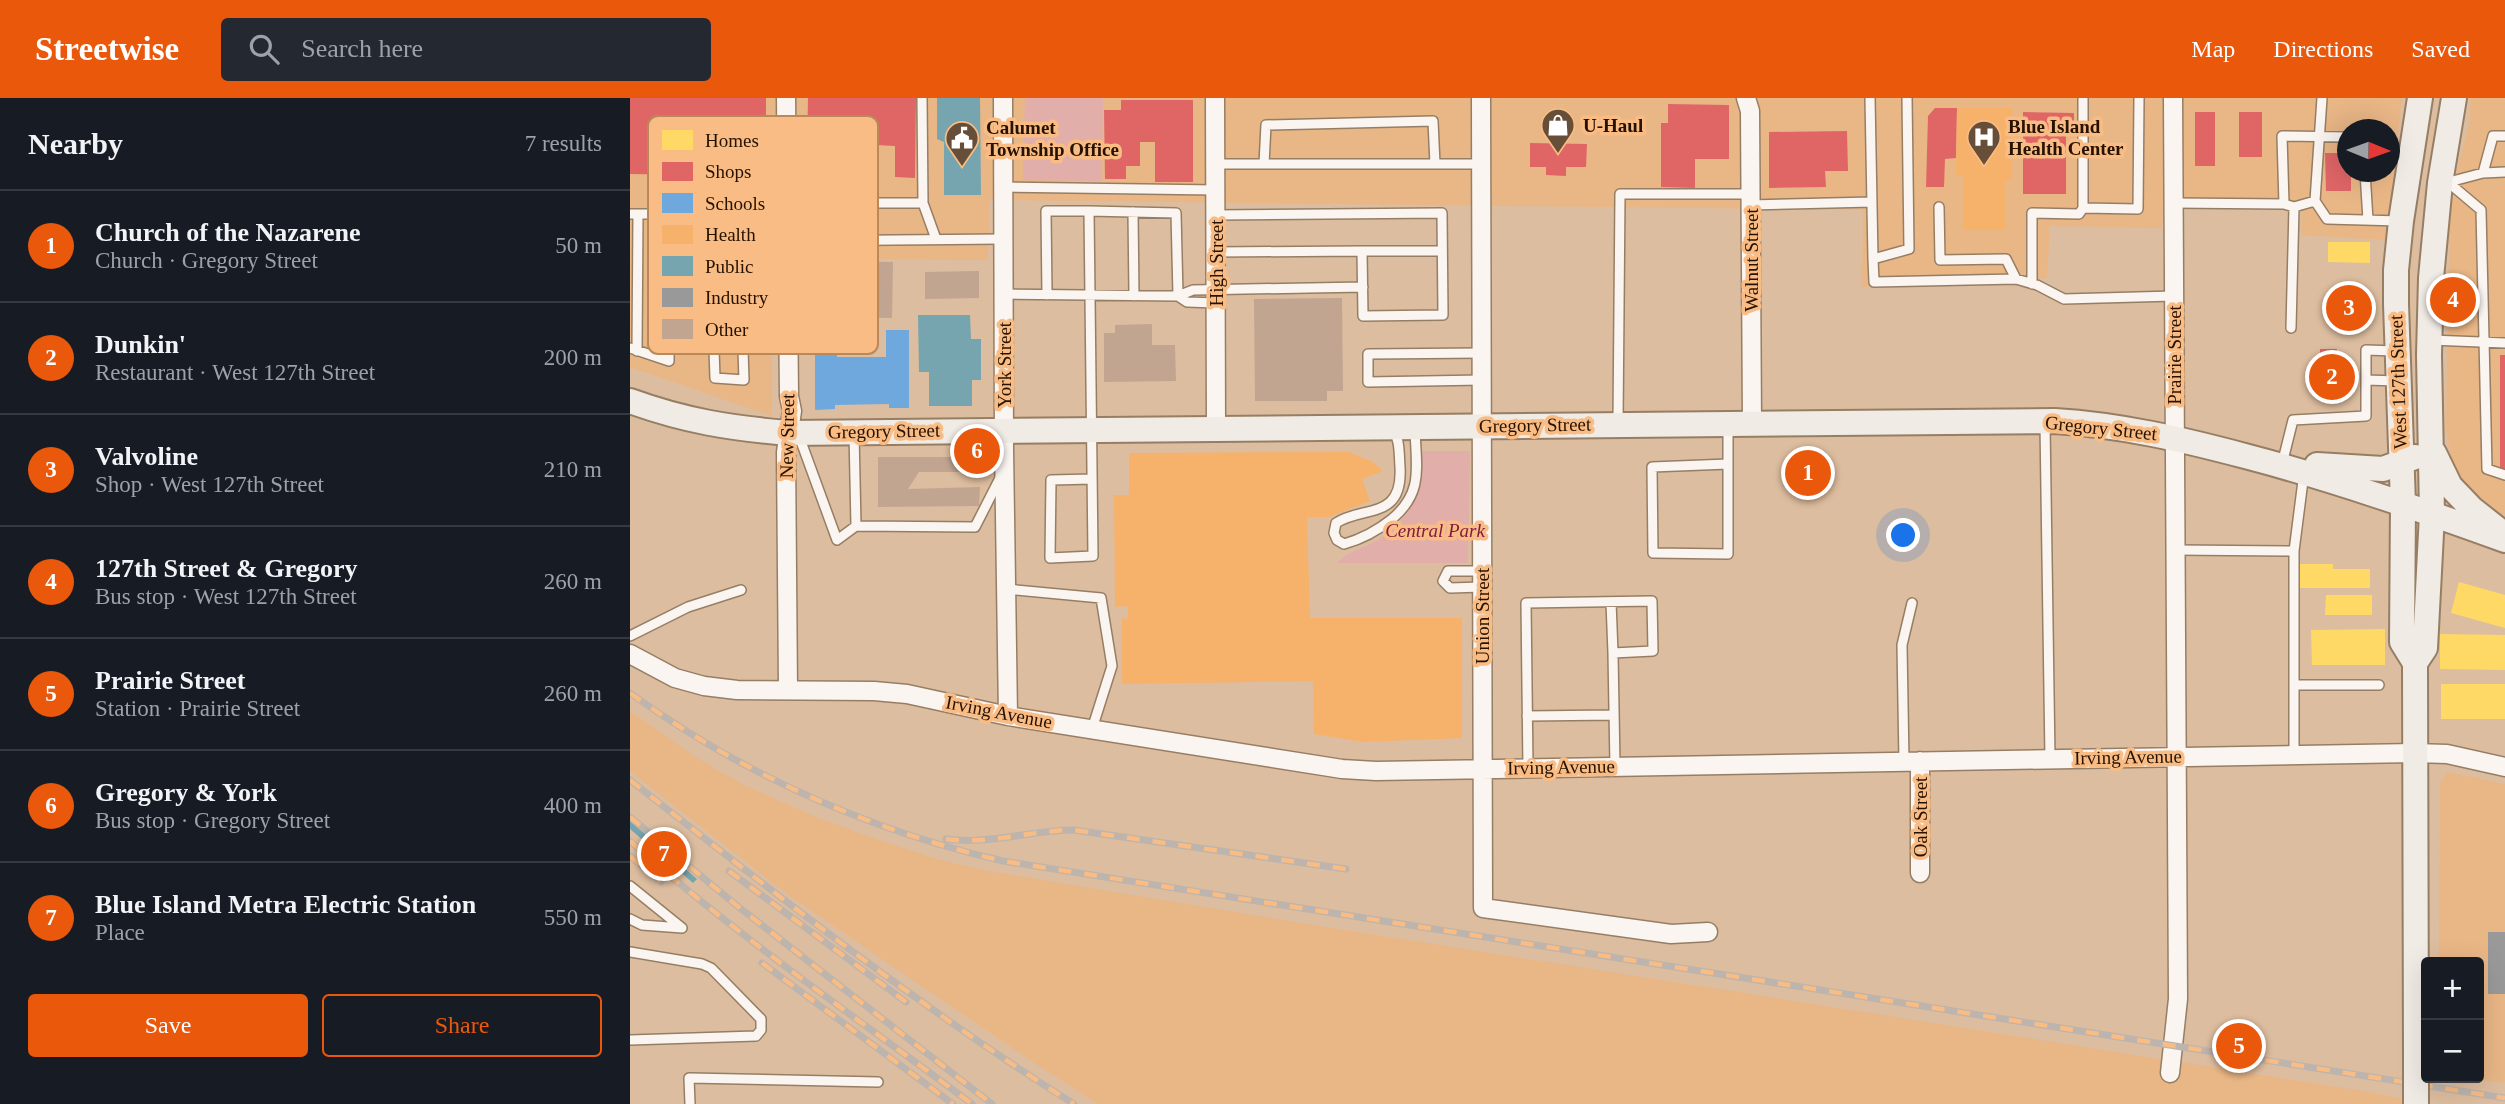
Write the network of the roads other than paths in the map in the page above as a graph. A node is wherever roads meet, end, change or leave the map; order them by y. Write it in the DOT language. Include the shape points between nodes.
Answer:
graph roads {
  1 [pos="786,98"];
  2 [pos="922,98"];
  3 [pos="1003,98"];
  4 [pos="1215,98"];
  5 [pos="1481,98"];
  6 [pos="1746,98"];
  7 [pos="1870,98"];
  8 [pos="1907,98"];
  9 [pos="2083,98"];
  10 [pos="2139,98"];
  11 [pos="2173,98"];
  12 [pos="2322,98"];
  13 [pos="2420,98"];
  14 [pos="2454,98"];
  15 [pos="786,116"];
  16 [pos="2319,136"];
  17 [pos="2505,136"];
  18 [pos="2337,137"];
  19 [pos="1435,163"];
  20 [pos="1216,164"];
  21 [pos="1264,164"];
  22 [pos="1481,164"];
  23 [pos="2505,172"];
  24 [pos="2483,173"];
  25 [pos="2366,182"];
  26 [pos="2445,183"];
  27 [pos="1003,187"];
  28 [pos="1216,190"];
  29 [pos="1750,200"];
  30 [pos="2315,201"];
  31 [pos="1872,202"];
  32 [pos="878,203"];
  33 [pos="923,203"];
  34 [pos="2174,203"];
  35 [pos="2289,205"];
  36 [pos="1939,207"];
  37 [pos="2083,208"];
  38 [pos="1089,211"];
  39 [pos="1133,212"];
  40 [pos="634,214"];
  41 [pos="1216,215"];
  42 [pos="2368,220"];
  43 [pos="2401,221"];
  44 [pos="936,239"];
  45 [pos="1003,239"];
  46 [pos="878,240"];
  47 [pos="1363,251"];
  48 [pos="1442,251"];
  49 [pos="1216,252"];
  50 [pos="1873,259"];
  51 [pos="2016,279"];
  52 [pos="2032,284"];
  53 [pos="1363,287"];
  54 [pos="1003,294"];
  55 [pos="1047,295"];
  56 [pos="1089,295"];
  57 [pos="1134,296"];
  58 [pos="1178,296"];
  59 [pos="1216,296"];
  60 [pos="2174,296"];
  61 [pos="2291,328"];
  62 [pos="2429,340"];
  63 [pos="2484,343"];
  64 [pos="2505,343"];
  65 [pos="633,350"];
  66 [pos="2396,351"];
  67 [pos="1482,353"];
  68 [pos="669,354"];
  69 [pos="714,354"];
  70 [pos="743,354"];
  71 [pos="789,354"];
  72 [pos="1482,380"];
  73 [pos="2366,380"];
  74 [pos="2397,381"];
  75 [pos="630,401"];
  76 [pos="2045,421"];
  77 [pos="1740,424"];
  78 [pos="1618,425"];
  79 [pos="1482,426"];
  80 [pos="1404,427"];
  81 [pos="1091,428"];
  82 [pos="1216,428"];
  83 [pos="1004,429"];
  84 [pos="854,431"];
  85 [pos="793,432"];
  86 [pos="2175,437"];
  87 [pos="2431,446"];
  88 [pos="2401,463"];
  89 [pos="1728,464"];
  90 [pos="2293,469"];
  91 [pos="1004,470"];
  92 [pos="2505,475"];
  93 [pos="1092,479"];
  94 [pos="2403,504"];
  95 [pos="2431,514"];
  96 [pos="856,526"];
  97 [pos="2505,537"];
  98 [pos="2175,550"];
  99 [pos="2294,551"];
  100 [pos="1006,589"];
  101 [pos="741,590"];
  102 [pos="1611,602"];
  103 [pos="1912,603"];
  104 [pos="630,636"];
  105 [pos="1614,653"];
  106 [pos="630,654"];
  107 [pos="2415,663"];
  108 [pos="2294,685"];
  109 [pos="2379,685"];
  110 [pos="788,690"];
  111 [pos="1614,715"];
  112 [pos="1007,716"];
  113 [pos="1528,716"];
  114 [pos="1092,729"];
  115 [pos="2414,753"];
  116 [pos="2294,755"];
  117 [pos="2176,756"];
  118 [pos="2050,759"];
  119 [pos="1912,761"];
  120 [pos="1615,766"];
  121 [pos="2505,767"];
  122 [pos="1483,768"];
  123 [pos="1528,768"];
  124 [pos="1920,873"];
  125 [pos="630,886"];
  126 [pos="630,919"];
  127 [pos="1708,932"];
  128 [pos="630,952"];
  129 [pos="630,1040"];
  130 [pos="2171,1073"];
  131 [pos="878,1082"];
  132 [pos="690,1104"];
  133 [pos="2416,1104"];
  1 -- 15 [label="street, New Street"];
  2 -- 33 [label="lane"];
  3 -- 27 [label="street, York Street"];
  4 -- 20 [label="street, High Street"];
  5 -- 22 [label="street, Union Street"];
  6 -- 29 [label="street, Walnut Street"];
  7 -- 31 [label="lane"];
  8 -- 50 [label="lane" via="1909,249"];
  9 -- 37 [label="lane"];
  10 -- 37 [label="lane" via="2138,209"];
  11 -- 34 [label="street, Prairie Street"];
  12 -- 16 [label="lane"];
  13 -- 43 [label="main road, West 127th Street"];
  14 -- 26 [label="main road, West 127th Street"];
  16 -- 18 [label="lane"];
  16 -- 30 [label="lane"];
  16 -- 35 [label="lane" via="2282,136"];
  17 -- 24 [label="lane" via="2493,136"];
  19 -- 21 [label="lane"];
  19 -- 21 [label="lane" via="1433,121 1266,125"];
  19 -- 22 [label="lane"];
  20 -- 21 [label="lane"];
  20 -- 28 [label="street, High Street"];
  22 -- 67 [label="street, Union Street"];
  23 -- 24 [label="lane"];
  24 -- 26 [label="lane"];
  25 -- 42 [label="lane"];
  26 -- 62 [label="main road, West 127th Street" via="2431,278"];
  26 -- 63 [label="lane" via="2481,210"];
  27 -- 28 [label="lane"];
  27 -- 45 [label="street, York Street"];
  28 -- 41 [label="street, High Street"];
  29 -- 31 [label="lane"];
  29 -- 77 [label="street, Walnut Street"];
  29 -- 78 [label="lane" via="1620,194"];
  30 -- 35 [label="lane"];
  30 -- 42 [label="lane" via="2327,219"];
  31 -- 50 [label="lane"];
  32 -- 33 [label="lane"];
  33 -- 44 [label="lane"];
  34 -- 35 [label="lane"];
  34 -- 60 [label="street, Prairie Street"];
  35 -- 61 [label="lane"];
  36 -- 51 [label="lane" via="1940,260 2006,259"];
  37 -- 52 [label="lane" via="2078,214 2032,214"];
  38 -- 39 [label="lane"];
  38 -- 55 [label="lane" via="1046,211"];
  38 -- 56 [label="lane"];
  39 -- 57 [label="lane"];
  39 -- 58 [label="lane" via="1176,213"];
  40 -- 65 [label="lane"];
  41 -- 48 [label="lane" via="1442,213"];
  41 -- 49 [label="street, High Street"];
  42 -- 43 [label="lane"];
  43 -- 66 [label="main road, West 127th Street"];
  44 -- 45 [label="lane"];
  44 -- 46 [label="lane"];
  45 -- 54 [label="street, York Street"];
  47 -- 48 [label="lane"];
  47 -- 49 [label="lane"];
  47 -- 53 [label="lane"];
  48 -- 53 [label="lane" via="1443,315 1363,316"];
  49 -- 59 [label="street, High Street"];
  50 -- 51 [label="lane" via="1874,282"];
  51 -- 52 [label="lane"];
  52 -- 60 [label="lane" via="2064,299"];
  53 -- 59 [label="lane"];
  54 -- 55 [label="lane"];
  54 -- 83 [label="street, York Street"];
  55 -- 56 [label="lane"];
  56 -- 57 [label="lane"];
  56 -- 81 [label="lane"];
  57 -- 58 [label="lane"];
  58 -- 59 [label="lane" via="1193,290"];
  58 -- 59 [label="lane" via="1187,302"];
  59 -- 82 [label="street, High Street"];
  60 -- 86 [label="street, Prairie Street"];
  62 -- 63 [label="lane"];
  62 -- 87 [label="main road, West 127th Street"];
  63 -- 64 [label="lane"];
  63 -- 92 [label="lane" via="2487,469"];
  65 -- 68 [label="lane" via="669,361"];
  66 -- 73 [label="lane" via="2366,349"];
  66 -- 74 [label="main road, West 127th Street"];
  67 -- 72 [label="street, Union Street"];
  67 -- 72 [label="lane" via="1368,354 1368,382"];
  69 -- 70 [label="lane" via="715,378 744,380"];
  71 -- 85 [label="street, New Street"];
  72 -- 79 [label="street, Union Street"];
  73 -- 74 [label="lane"];
  73 -- 90 [label="lane" via="2366,415 2293,420"];
  74 -- 88 [label="main road, West 127th Street"];
  75 -- 85 [label="main road, Gregory Street" via="697,422"];
  76 -- 77 [label="main road, Gregory Street"];
  76 -- 86 [label="main road, Gregory Street" via="2125,427"];
  76 -- 118 [label="lane"];
  77 -- 78 [label="main road, Gregory Street"];
  77 -- 89 [label="lane"];
  78 -- 79 [label="main road, Gregory Street"];
  79 -- 80 [label="main road, Gregory Street"];
  79 -- 122 [label="street, Union Street"];
  80 -- 80 [label="lane" via="1397,435 1399,486 1389,503 1376,511 1336,523 1334,533 1344,544 1380,528 1410,500 1417,469"];
  80 -- 82 [label="main road, Gregory Street"];
  81 -- 82 [label="main road, Gregory Street"];
  81 -- 83 [label="main road, Gregory Street"];
  81 -- 93 [label="lane"];
  83 -- 84 [label="main road, Gregory Street"];
  83 -- 91 [label="street, York Street"];
  84 -- 85 [label="main road, Gregory Street"];
  84 -- 96 [label="lane"];
  85 -- 96 [label="lane" via="838,540"];
  85 -- 110 [label="street, New Street" via="786,452"];
  86 -- 90 [label="main road, Gregory Street"];
  86 -- 98 [label="street, Prairie Street"];
  87 -- 88 [label="main road"];
  87 -- 95 [label="main road, West 127th Street"];
  87 -- 97 [label="main road" via="2450,486"];
  88 -- 90 [label="main road" via="2383,469"];
  88 -- 94 [label="main road, West 127th Street"];
  89 -- 89 [label="lane" via="1728,554 1653,553 1652,467"];
  90 -- 94 [label="main road, Gregory Street"];
  90 -- 99 [label="lane"];
  91 -- 96 [label="lane" via="975,527"];
  91 -- 100 [label="street, York Street"];
  93 -- 93 [label="lane" via="1093,556 1050,558 1051,480"];
  94 -- 95 [label="main road, Gregory Street"];
  94 -- 107 [label="main road, West 127th Street" via="2402,642"];
  95 -- 97 [label="main road, Gregory Street"];
  95 -- 107 [label="main road, West 127th Street" via="2425,648"];
  98 -- 99 [label="lane"];
  98 -- 117 [label="street, Prairie Street"];
  99 -- 108 [label="lane"];
  100 -- 112 [label="street, York Street"];
  100 -- 114 [label="lane" via="1101,598 1112,666"];
  101 -- 104 [label="lane" via="688,607"];
  102 -- 105 [label="lane"];
  102 -- 105 [label="lane" via="1652,601 1653,651"];
  102 -- 113 [label="lane" via="1526,603"];
  103 -- 119 [label="lane" via="1902,645"];
  105 -- 111 [label="lane"];
  106 -- 110 [label="street, Irving Avenue" via="676,678 704,686"];
  107 -- 115 [label="main road, West 127th Street"];
  108 -- 109 [label="lane"];
  108 -- 116 [label="lane"];
  110 -- 112 [label="street, Irving Avenue" via="907,694"];
  111 -- 113 [label="lane"];
  111 -- 120 [label="lane"];
  112 -- 114 [label="street, Irving Avenue"];
  113 -- 123 [label="lane"];
  114 -- 122 [label="street, Irving Avenue" via="1342,769"];
  115 -- 116 [label="street, Irving Avenue"];
  115 -- 121 [label="street, Irving Avenue" via="2447,754"];
  115 -- 133 [label="main road, West 127th Street, bridge"];
  116 -- 117 [label="street, Irving Avenue"];
  117 -- 118 [label="street, Irving Avenue"];
  117 -- 130 [label="street, Prairie Street" via="2178,999"];
  118 -- 119 [label="street, Irving Avenue"];
  119 -- 120 [label="street, Irving Avenue"];
  119 -- 124 [label="street, Oak Street"];
  120 -- 123 [label="street, Irving Avenue"];
  122 -- 123 [label="street, Irving Avenue"];
  122 -- 127 [label="street, Union Street" via="1483,908 1671,934"];
  125 -- 126 [label="lane" via="682,928 642,925"];
  128 -- 129 [label="lane" via="711,968 761,1019 761,1030 756,1036"];
  131 -- 132 [label="lane" via="689,1078"];
}
